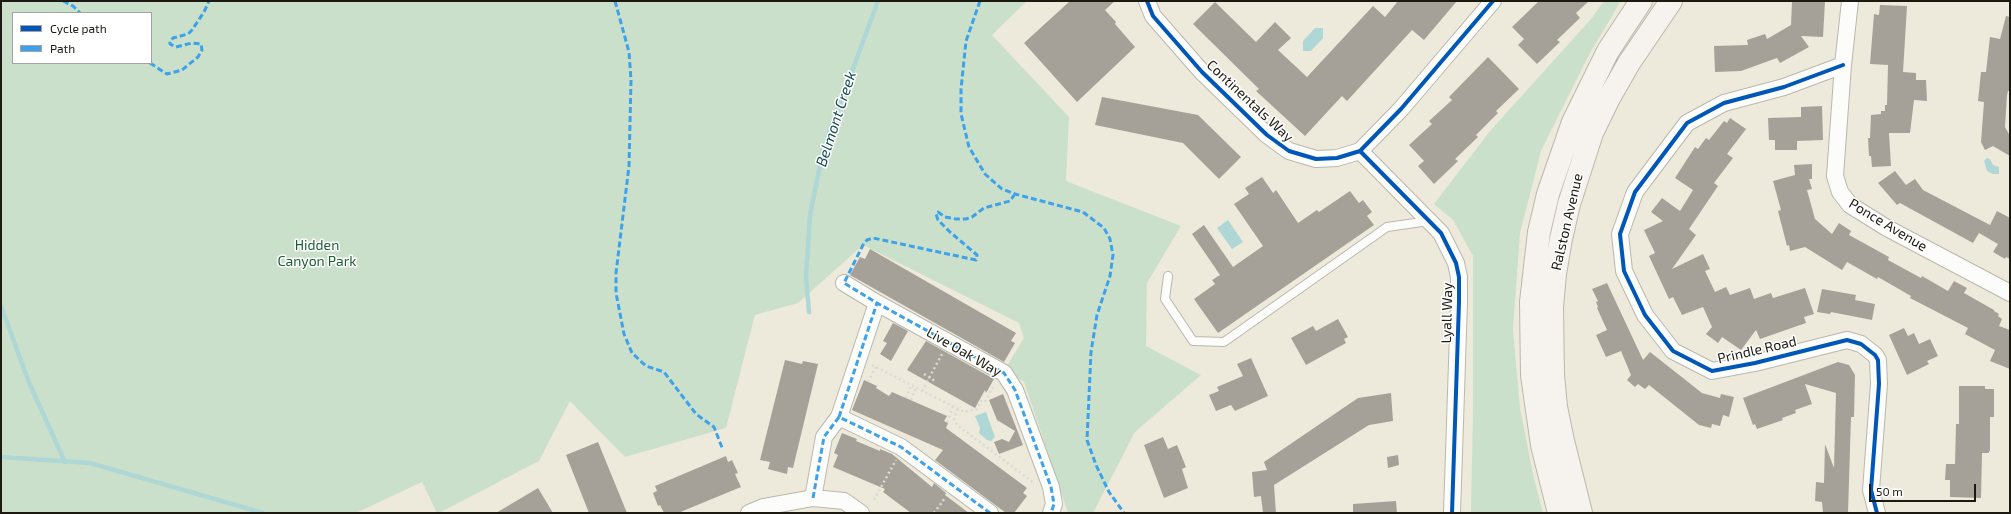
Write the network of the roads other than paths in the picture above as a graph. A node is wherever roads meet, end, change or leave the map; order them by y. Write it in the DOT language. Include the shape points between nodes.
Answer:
graph roads {
  1 [pos="1147,1"];
  2 [pos="1493,1"];
  3 [pos="1641,1"];
  4 [pos="1671,1"];
  5 [pos="1850,1"];
  6 [pos="1843,65"];
  7 [pos="1360,151"];
  8 [pos="1429,221"];
  9 [pos="1168,276"];
  10 [pos="844,283"];
  11 [pos="2010,293"];
  12 [pos="877,304"];
  13 [pos="838,417"];
  14 [pos="813,498"];
  15 [pos="749,513"];
  16 [pos="861,513"];
  17 [pos="990,513"];
  18 [pos="1051,513"];
  19 [pos="1452,513"];
  20 [pos="1559,513"];
  21 [pos="1581,513"];
  22 [pos="1877,513"];
  1 -- 7 [label="street, Continentals Way" via="1153,16 1202,72 1268,135 1289,151 1316,159 1337,158"];
  2 -- 7 [label="street, Continentals Way" via="1396,114"];
  3 -- 20 [label="main road, Ralston Avenue" via="1608,51 1573,122 1555,172 1539,232 1531,302 1532,375 1542,445"];
  4 -- 21 [label="main road, Ralston Avenue" via="1629,63 1592,133 1569,204 1561,239 1552,308 1553,375 1556,407"];
  5 -- 6 [label="street"];
  6 -- 11 [label="street, Ponce Avenue" via="1835,176 1840,192 1850,205 1887,228"];
  6 -- 22 [label="street, Prindle Road" via="1784,87 1724,103 1687,123 1635,192 1620,234 1624,271 1645,315 1673,351 1712,371 1847,340 1861,344 1875,355 1878,360 1879,384 1871,490"];
  7 -- 8 [label="street, Lyall Way"];
  8 -- 9 [label="lane" via="1387,227 1224,342 1193,341 1165,299"];
  8 -- 19 [label="street, Lyall Way" via="1441,233 1451,250 1459,278"];
  10 -- 12 [label="street, Live Oak Way"];
  12 -- 13 [label="street"];
  12 -- 18 [label="street, Live Oak Way" via="1004,373 1015,390 1051,487 1054,504"];
  13 -- 14 [label="street" via="824,437"];
  13 -- 17 [label="street" via="901,447"];
  14 -- 15 [label="street" via="763,507"];
  14 -- 16 [label="street" via="844,501"];
}
